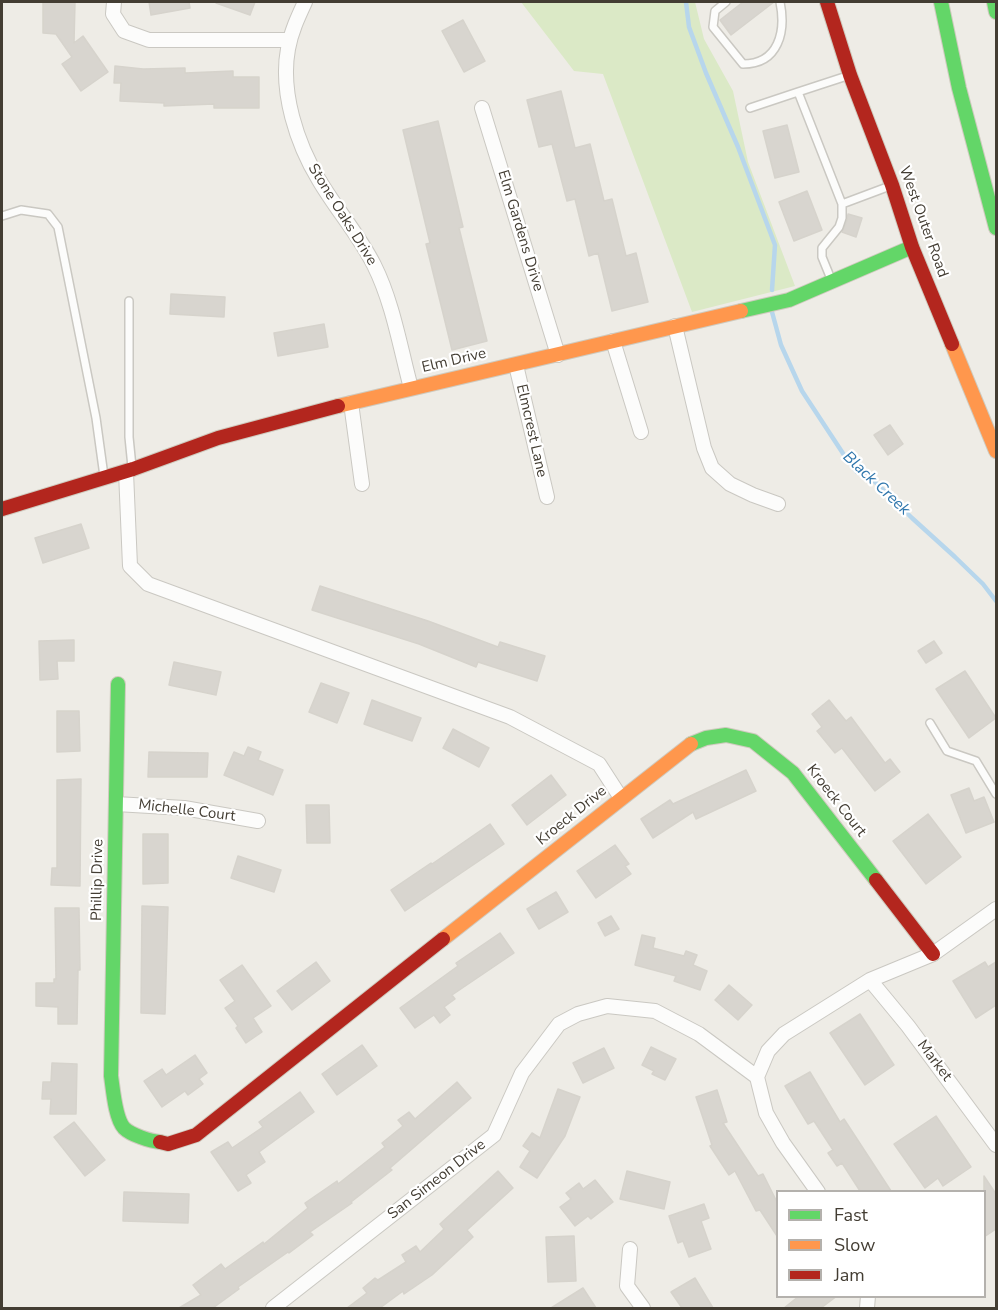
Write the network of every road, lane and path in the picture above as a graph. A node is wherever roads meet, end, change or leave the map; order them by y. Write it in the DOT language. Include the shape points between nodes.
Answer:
graph roads {
  1 [pos="114,2"];
  2 [pos="304,2"];
  3 [pos="726,2"];
  4 [pos="780,2"];
  5 [pos="827,2"];
  6 [pos="941,2"];
  7 [pos="994,2"];
  8 [pos="996,12"];
  9 [pos="290,40"];
  10 [pos="850,75"];
  11 [pos="798,92"];
  12 [pos="482,108"];
  13 [pos="750,108"];
  14 [pos="892,185"];
  15 [pos="842,204"];
  16 [pos="2,216"];
  17 [pos="996,228"];
  18 [pos="912,247"];
  19 [pos="832,282"];
  20 [pos="129,301"];
  21 [pos="675,326"];
  22 [pos="613,341"];
  23 [pos="558,355"];
  24 [pos="516,364"];
  25 [pos="411,388"];
  26 [pos="351,403"];
  27 [pos="641,432"];
  28 [pos="996,451"];
  29 [pos="129,470"];
  30 [pos="104,478"];
  31 [pos="362,484"];
  32 [pos="547,497"];
  33 [pos="778,504"];
  34 [pos="2,509"];
  35 [pos="118,684"];
  36 [pos="930,723"];
  37 [pos="996,794"];
  38 [pos="621,798"];
  39 [pos="116,804"];
  40 [pos="258,821"];
  41 [pos="996,909"];
  42 [pos="933,954"];
  43 [pos="870,980"];
  44 [pos="111,1076"];
  45 [pos="757,1077"];
  46 [pos="996,1145"];
  47 [pos="817,1190"];
  48 [pos="630,1248"];
  49 [pos="273,1308"];
  50 [pos="643,1308"];
  1 -- 9 [label="street" via="113,14 124,31 149,40"];
  2 -- 9 [label="street, Stone Oaks Drive"];
  3 -- 4 [label="lane" via="715,11 713,27 743,64 760,61 776,50 783,24"];
  5 -- 10 [label="main road, West Outer Road"];
  6 -- 17 [label="main road"];
  7 -- 8 [label="main road"];
  9 -- 25 [label="street, Stone Oaks Drive" via="288,94 294,125 319,180 373,262"];
  10 -- 11 [label="lane"];
  10 -- 14 [label="main road, West Outer Road"];
  11 -- 13 [label="lane"];
  11 -- 15 [label="lane"];
  12 -- 23 [label="street, Elm Gardens Drive"];
  14 -- 15 [label="lane"];
  14 -- 18 [label="main road, West Outer Road"];
  15 -- 19 [label="lane" via="839,227 822,248"];
  16 -- 30 [label="lane" via="21,210 48,214 58,227"];
  18 -- 19 [label="main road, Elm Drive"];
  18 -- 28 [label="main road, West Outer Road"];
  19 -- 21 [label="main road, Elm Drive" via="789,300"];
  20 -- 29 [label="lane"];
  21 -- 22 [label="main road, Elm Drive"];
  21 -- 33 [label="street" via="712,468 730,484"];
  22 -- 23 [label="main road, Elm Drive"];
  22 -- 27 [label="street"];
  23 -- 24 [label="main road, Elm Drive"];
  24 -- 25 [label="main road, Elm Drive"];
  24 -- 32 [label="street, Elmcrest Lane"];
  25 -- 26 [label="main road, Elm Drive"];
  26 -- 29 [label="main road, Elm Drive" via="218,438"];
  26 -- 31 [label="street"];
  29 -- 30 [label="main road, Elm Drive"];
  29 -- 38 [label="street, Kroeck Drive" via="130,567 148,584 510,717 599,764"];
  30 -- 34 [label="main road, Elm Drive"];
  35 -- 39 [label="main road, Phillip Drive"];
  36 -- 37 [label="lane" via="947,751 976,761"];
  38 -- 42 [label="main road, Kroeck Court" via="689,745 726,735 753,741 793,773"];
  38 -- 44 [label="main road, Kroeck Drive" via="196,1136 168,1144 147,1140 124,1128 117,1113"];
  39 -- 40 [label="street, Michelle Court" via="184,808"];
  39 -- 44 [label="main road, Phillip Drive"];
  41 -- 42 [label="street"];
  42 -- 43 [label="street"];
  43 -- 45 [label="street" via="784,1034 768,1051"];
  43 -- 46 [label="street, Market"];
  45 -- 47 [label="street" via="766,1113"];
  45 -- 49 [label="street, San Simeon Drive" via="699,1034 655,1011 607,1006 578,1014 559,1024 522,1073 494,1135"];
  48 -- 50 [label="street" via="627,1286"];
}
